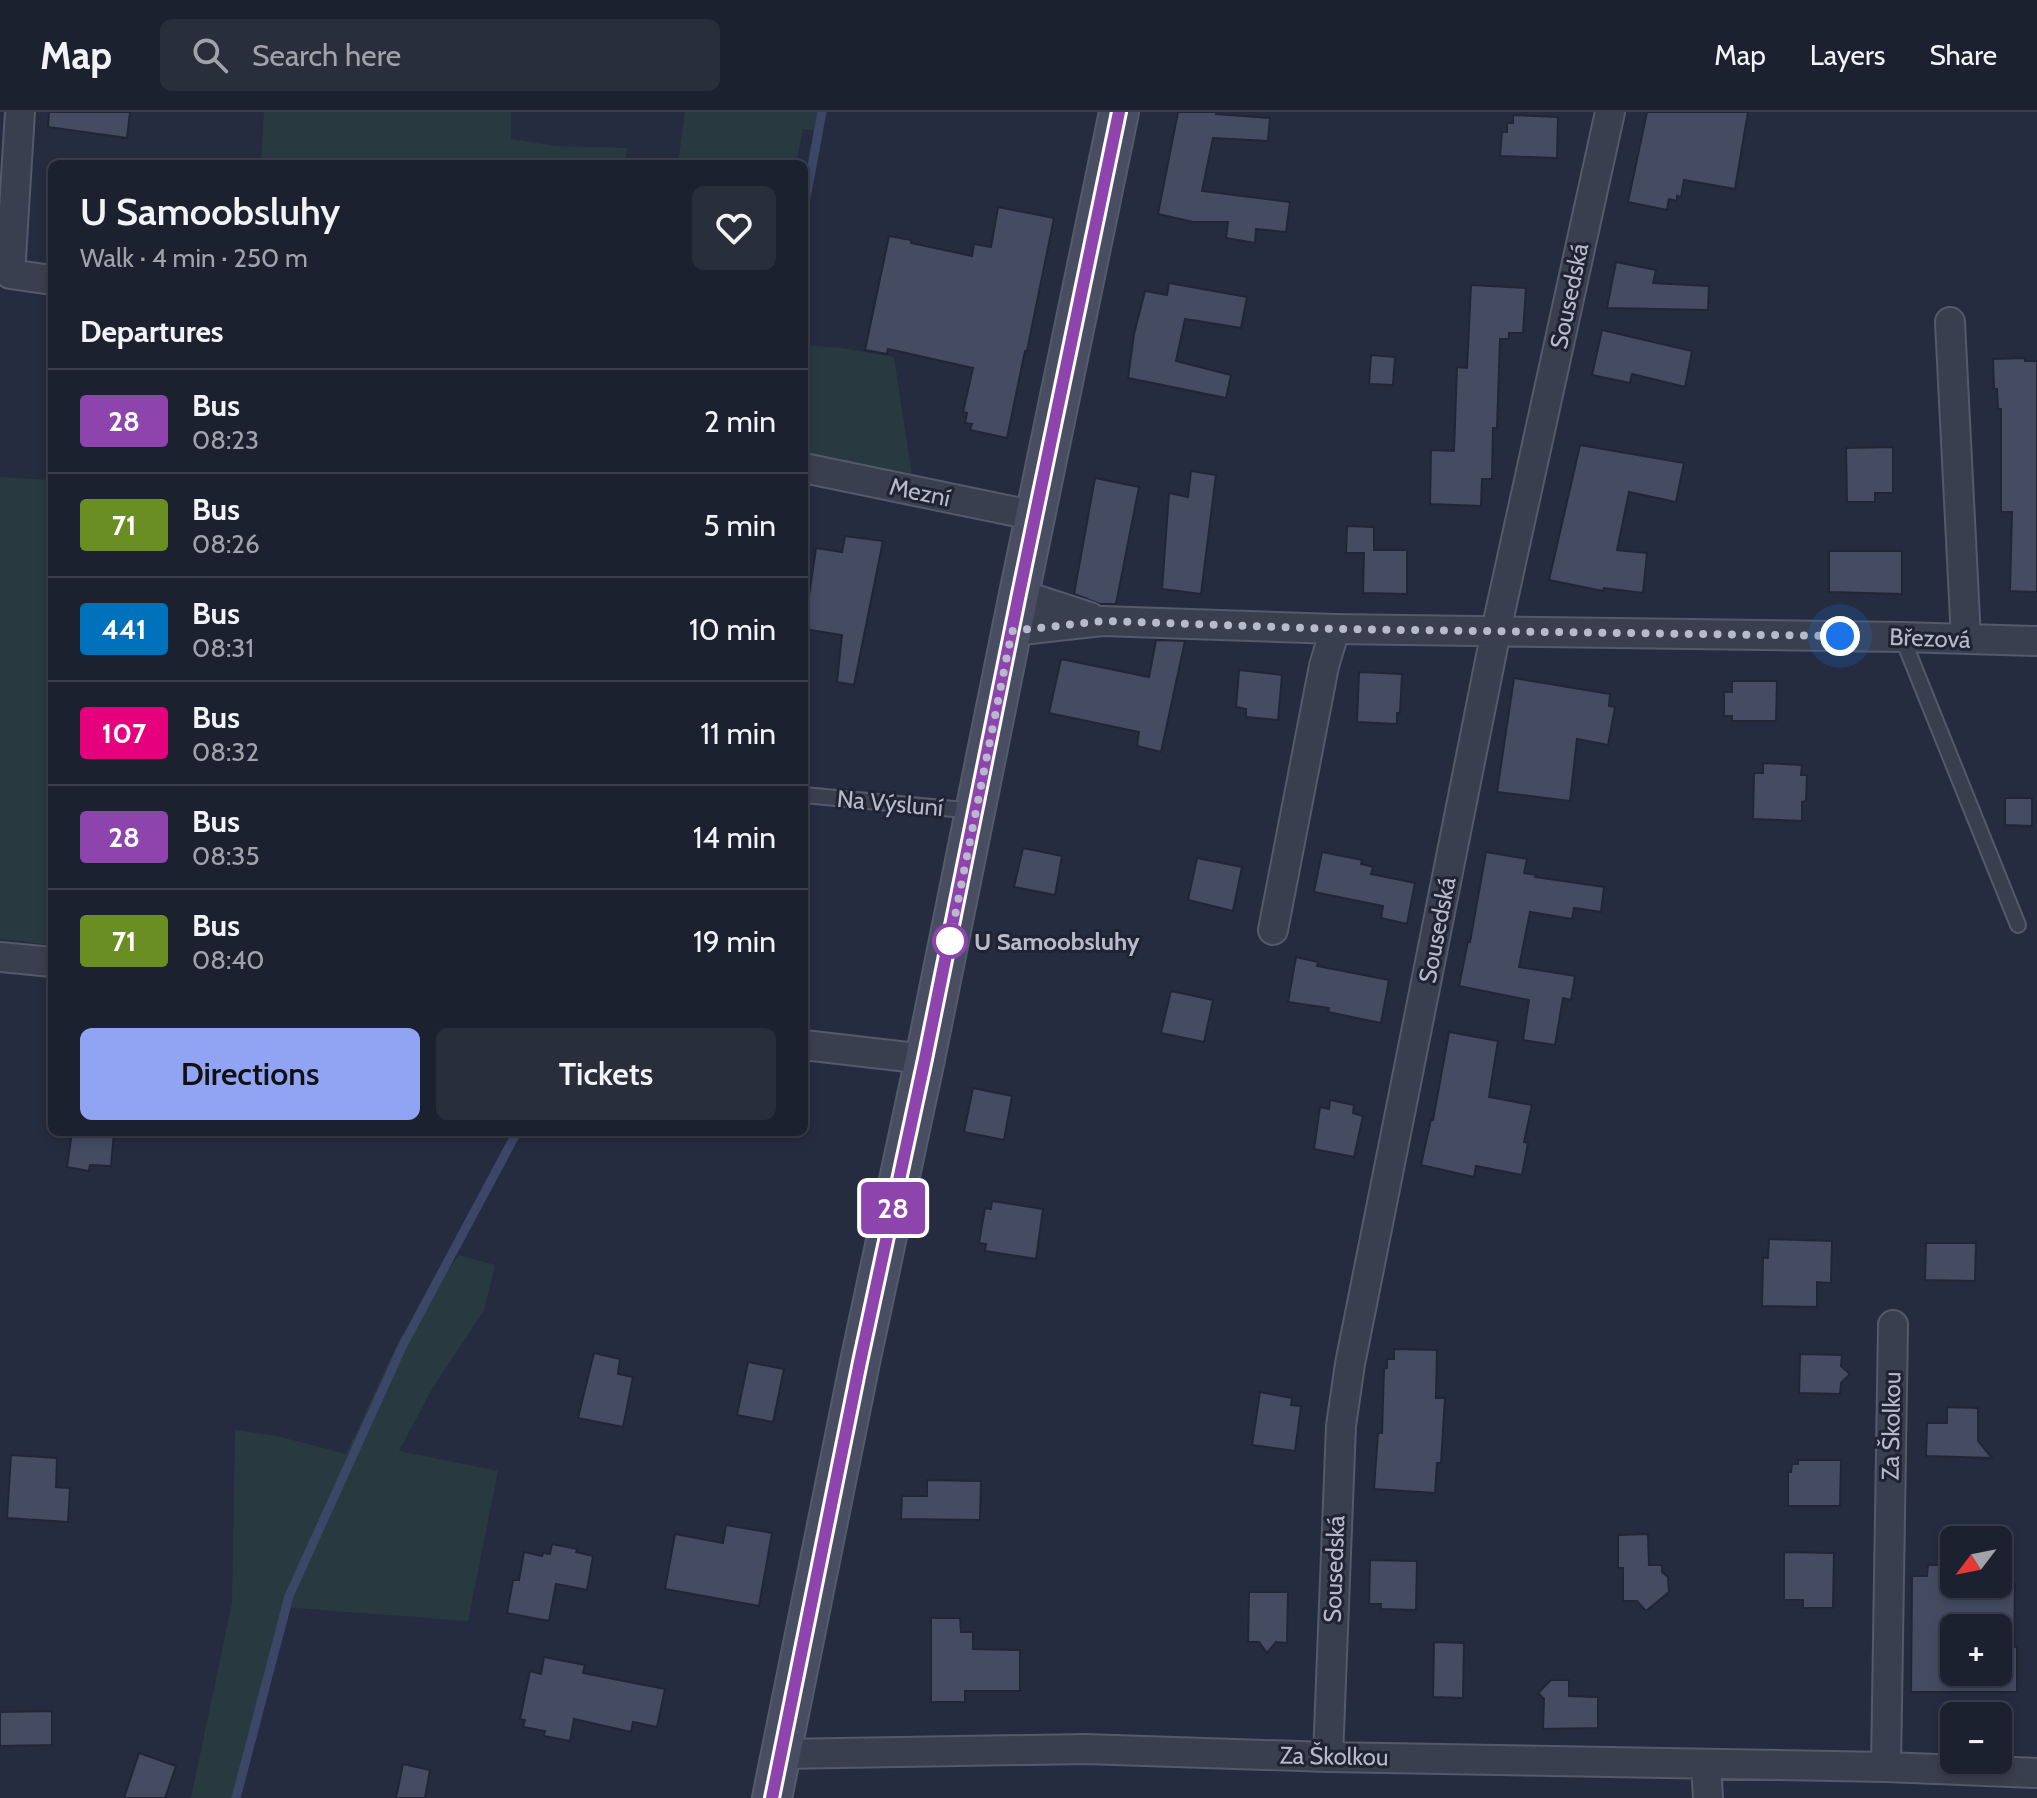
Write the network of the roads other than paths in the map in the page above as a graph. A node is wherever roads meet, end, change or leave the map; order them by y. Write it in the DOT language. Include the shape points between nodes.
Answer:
graph roads {
  1 [pos="20,112"];
  2 [pos="1119,112"];
  3 [pos="1610,112"];
  4 [pos="48,279"];
  5 [pos="1950,322"];
  6 [pos="808,469"];
  7 [pos="1036,516"];
  8 [pos="1019,594"];
  9 [pos="1102,621"];
  10 [pos="1335,629"];
  11 [pos="1012,631"];
  12 [pos="1496,631"];
  13 [pos="1902,637"];
  14 [pos="1966,639"];
  15 [pos="2037,641"];
  16 [pos="808,795"];
  17 [pos="975,811"];
  18 [pos="2018,925"];
  19 [pos="1273,930"];
  20 [pos="0,957"];
  21 [pos="48,962"];
  22 [pos="808,1045"];
  23 [pos="925,1059"];
  24 [pos="1893,1325"];
  25 [pos="781,1754"];
  26 [pos="1328,1757"];
  27 [pos="1706,1764"];
  28 [pos="1886,1767"];
  29 [pos="2037,1773"];
  30 [pos="772,1798"];
  31 [pos="1708,1798"];
  1 -- 4 [label="street" via="10,274"];
  2 -- 7 [label="main road"];
  3 -- 12 [label="street, Sousedská"];
  5 -- 14 [label="street"];
  6 -- 7 [label="street, Mezní"];
  7 -- 8 [label="main road"];
  8 -- 9 [label="street, Březová"];
  8 -- 11 [label="main road"];
  9 -- 10 [label="street, Březová"];
  9 -- 11 [label="street, Březová"];
  10 -- 12 [label="street, Březová"];
  10 -- 19 [label="street"];
  11 -- 17 [label="main road"];
  12 -- 13 [label="street, Březová"];
  12 -- 26 [label="street, Sousedská" via="1341,1426"];
  13 -- 14 [label="street, Březová"];
  13 -- 18 [label="lane"];
  14 -- 15 [label="street, Březová"];
  16 -- 17 [label="lane, Na Výsluní"];
  17 -- 23 [label="main road"];
  20 -- 21 [label="street"];
  22 -- 23 [label="street"];
  23 -- 25 [label="main road"];
  24 -- 28 [label="street, Za Školkou"];
  25 -- 26 [label="street, Za Školkou" via="1085,1749"];
  25 -- 30 [label="main road"];
  26 -- 27 [label="street, Za Školkou"];
  27 -- 28 [label="street, Za Školkou"];
  27 -- 31 [label="street"];
  28 -- 29 [label="street, Za Školkou"];
}
